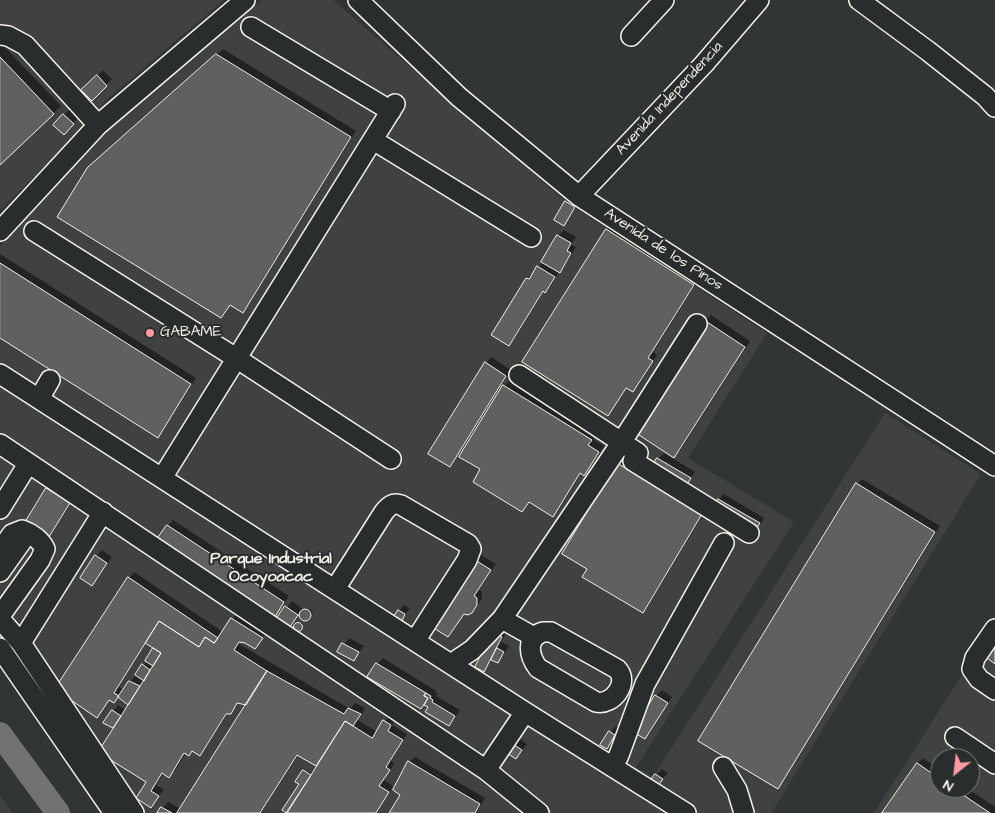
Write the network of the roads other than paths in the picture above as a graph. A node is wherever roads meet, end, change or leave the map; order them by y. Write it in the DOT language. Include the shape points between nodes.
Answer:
graph roads {
  1 [pos="245,0"];
  2 [pos="358,0"];
  3 [pos="664,0"];
  4 [pos="759,0"];
  5 [pos="858,0"];
  6 [pos="251,28"];
  7 [pos="0,36"];
  8 [pos="631,36"];
  9 [pos="994,106"];
  10 [pos="98,125"];
  11 [pos="373,140"];
  12 [pos="579,196"];
  13 [pos="34,230"];
  14 [pos="0,231"];
  15 [pos="531,237"];
  16 [pos="698,324"];
  17 [pos="236,358"];
  18 [pos="0,374"];
  19 [pos="519,375"];
  20 [pos="50,380"];
  21 [pos="39,398"];
  22 [pos="622,443"];
  23 [pos="0,444"];
  24 [pos="391,459"];
  25 [pos="28,464"];
  26 [pos="995,466"];
  27 [pos="162,478"];
  28 [pos="0,509"];
  29 [pos="103,512"];
  30 [pos="29,532"];
  31 [pos="749,534"];
  32 [pos="724,543"];
  33 [pos="0,550"];
  34 [pos="0,572"];
  35 [pos="336,589"];
  36 [pos="0,618"];
  37 [pos="502,619"];
  38 [pos="995,629"];
  39 [pos="534,637"];
  40 [pos="415,641"];
  41 [pos="21,643"];
  42 [pos="0,648"];
  43 [pos="451,664"];
  44 [pos="995,690"];
  45 [pos="525,712"];
  46 [pos="955,737"];
  47 [pos="995,764"];
  48 [pos="613,767"];
  49 [pos="723,767"];
  50 [pos="486,770"];
  51 [pos="664,805"];
  52 [pos="114,813"];
  53 [pos="134,813"];
  54 [pos="540,813"];
  55 [pos="686,813"];
  56 [pos="744,813"];
  1 -- 10 [label="street"];
  2 -- 12 [label="street, Avenida de los Pinos" via="459,97"];
  3 -- 8 [label="street"];
  4 -- 12 [label="street, Avenida Independencia" via="704,64"];
  5 -- 9 [label="street" via="928,51"];
  6 -- 11 [label="street" via="393,108"];
  7 -- 10 [label="street" via="8,36 25,45"];
  10 -- 14 [label="street"];
  11 -- 15 [label="street"];
  11 -- 17 [label="street"];
  12 -- 26 [label="street, Avenida de los Pinos"];
  13 -- 17 [label="street"];
  16 -- 22 [label="street"];
  17 -- 24 [label="street"];
  17 -- 27 [label="street"];
  18 -- 21 [label="street"];
  19 -- 22 [label="street"];
  20 -- 21 [label="street"];
  21 -- 27 [label="street"];
  22 -- 31 [label="street" via="638,453 633,461"];
  22 -- 37 [label="street"];
  23 -- 25 [label="street"];
  25 -- 28 [label="street"];
  25 -- 29 [label="street"];
  27 -- 35 [label="street"];
  29 -- 41 [label="street"];
  29 -- 50 [label="street"];
  30 -- 33 [label="street" via="16,531"];
  30 -- 34 [label="street"];
  30 -- 36 [label="street" via="43,543 44,554"];
  32 -- 48 [label="street" via="645,684"];
  35 -- 40 [label="street"];
  35 -- 40 [label="street" via="392,504 401,505 468,544 471,549 466,560"];
  36 -- 41 [label="street"];
  37 -- 39 [label="street"];
  37 -- 43 [label="street" via="472,650"];
  38 -- 44 [label="street" via="975,658 972,669 979,679"];
  39 -- 39 [label="street" via="530,649 538,668 596,702 606,703 613,699 623,679 617,669 551,632"];
  40 -- 43 [label="street"];
  41 -- 53 [label="street"];
  42 -- 52 [label="street"];
  43 -- 45 [label="street"];
  45 -- 48 [label="street"];
  45 -- 50 [label="street"];
  46 -- 47 [label="street"];
  48 -- 51 [label="street"];
  49 -- 56 [label="street"];
  50 -- 54 [label="street"];
  51 -- 55 [label="street"];
}
